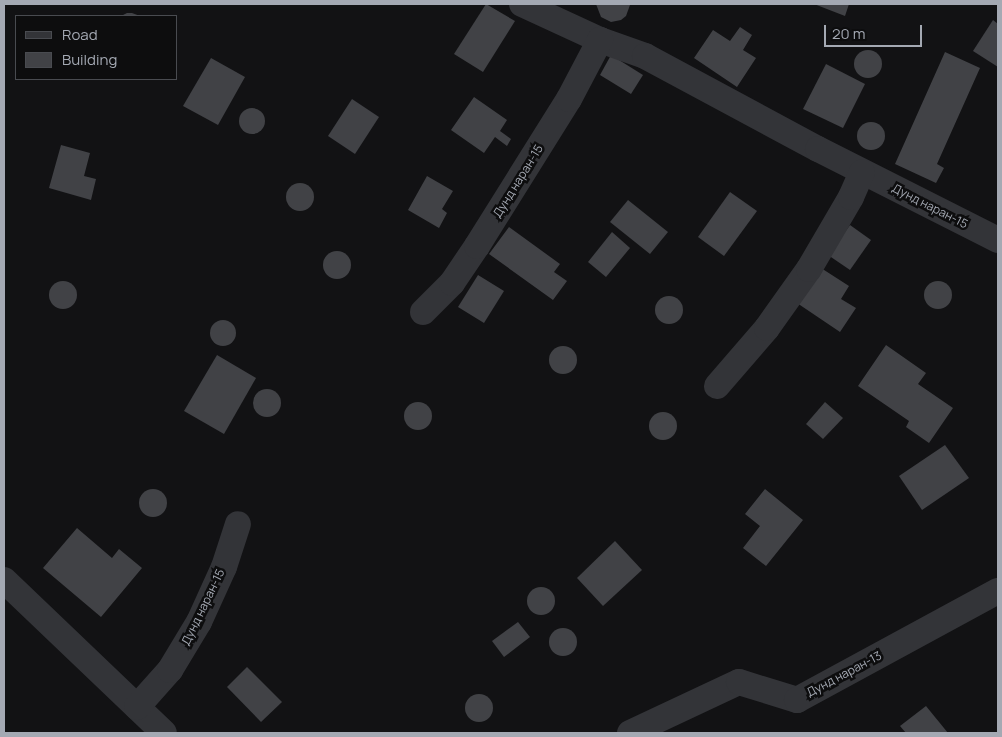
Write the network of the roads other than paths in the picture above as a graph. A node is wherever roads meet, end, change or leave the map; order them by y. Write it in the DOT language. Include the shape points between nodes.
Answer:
graph roads {
  1 [pos="522,4"];
  2 [pos="600,40"];
  3 [pos="862,172"];
  4 [pos="998,240"];
  5 [pos="423,312"];
  6 [pos="717,386"];
  7 [pos="238,524"];
  8 [pos="4,580"];
  9 [pos="998,591"];
  10 [pos="137,707"];
  11 [pos="164,733"];
  12 [pos="630,733"];
  1 -- 2 [label="street, Дунд наран-15"];
  2 -- 3 [label="street, Дунд наран-15" via="645,56"];
  2 -- 5 [label="street, Дунд наран-15" via="568,99 477,246 452,282"];
  3 -- 4 [label="street, Дунд наран-15"];
  3 -- 6 [label="street" via="809,270 767,328"];
  7 -- 10 [label="street, Дунд наран-15" via="224,567 199,622 170,670"];
  8 -- 10 [label="street"];
  9 -- 12 [label="street, Дунд наран-13" via="797,700 740,682"];
  10 -- 11 [label="street"];
}
